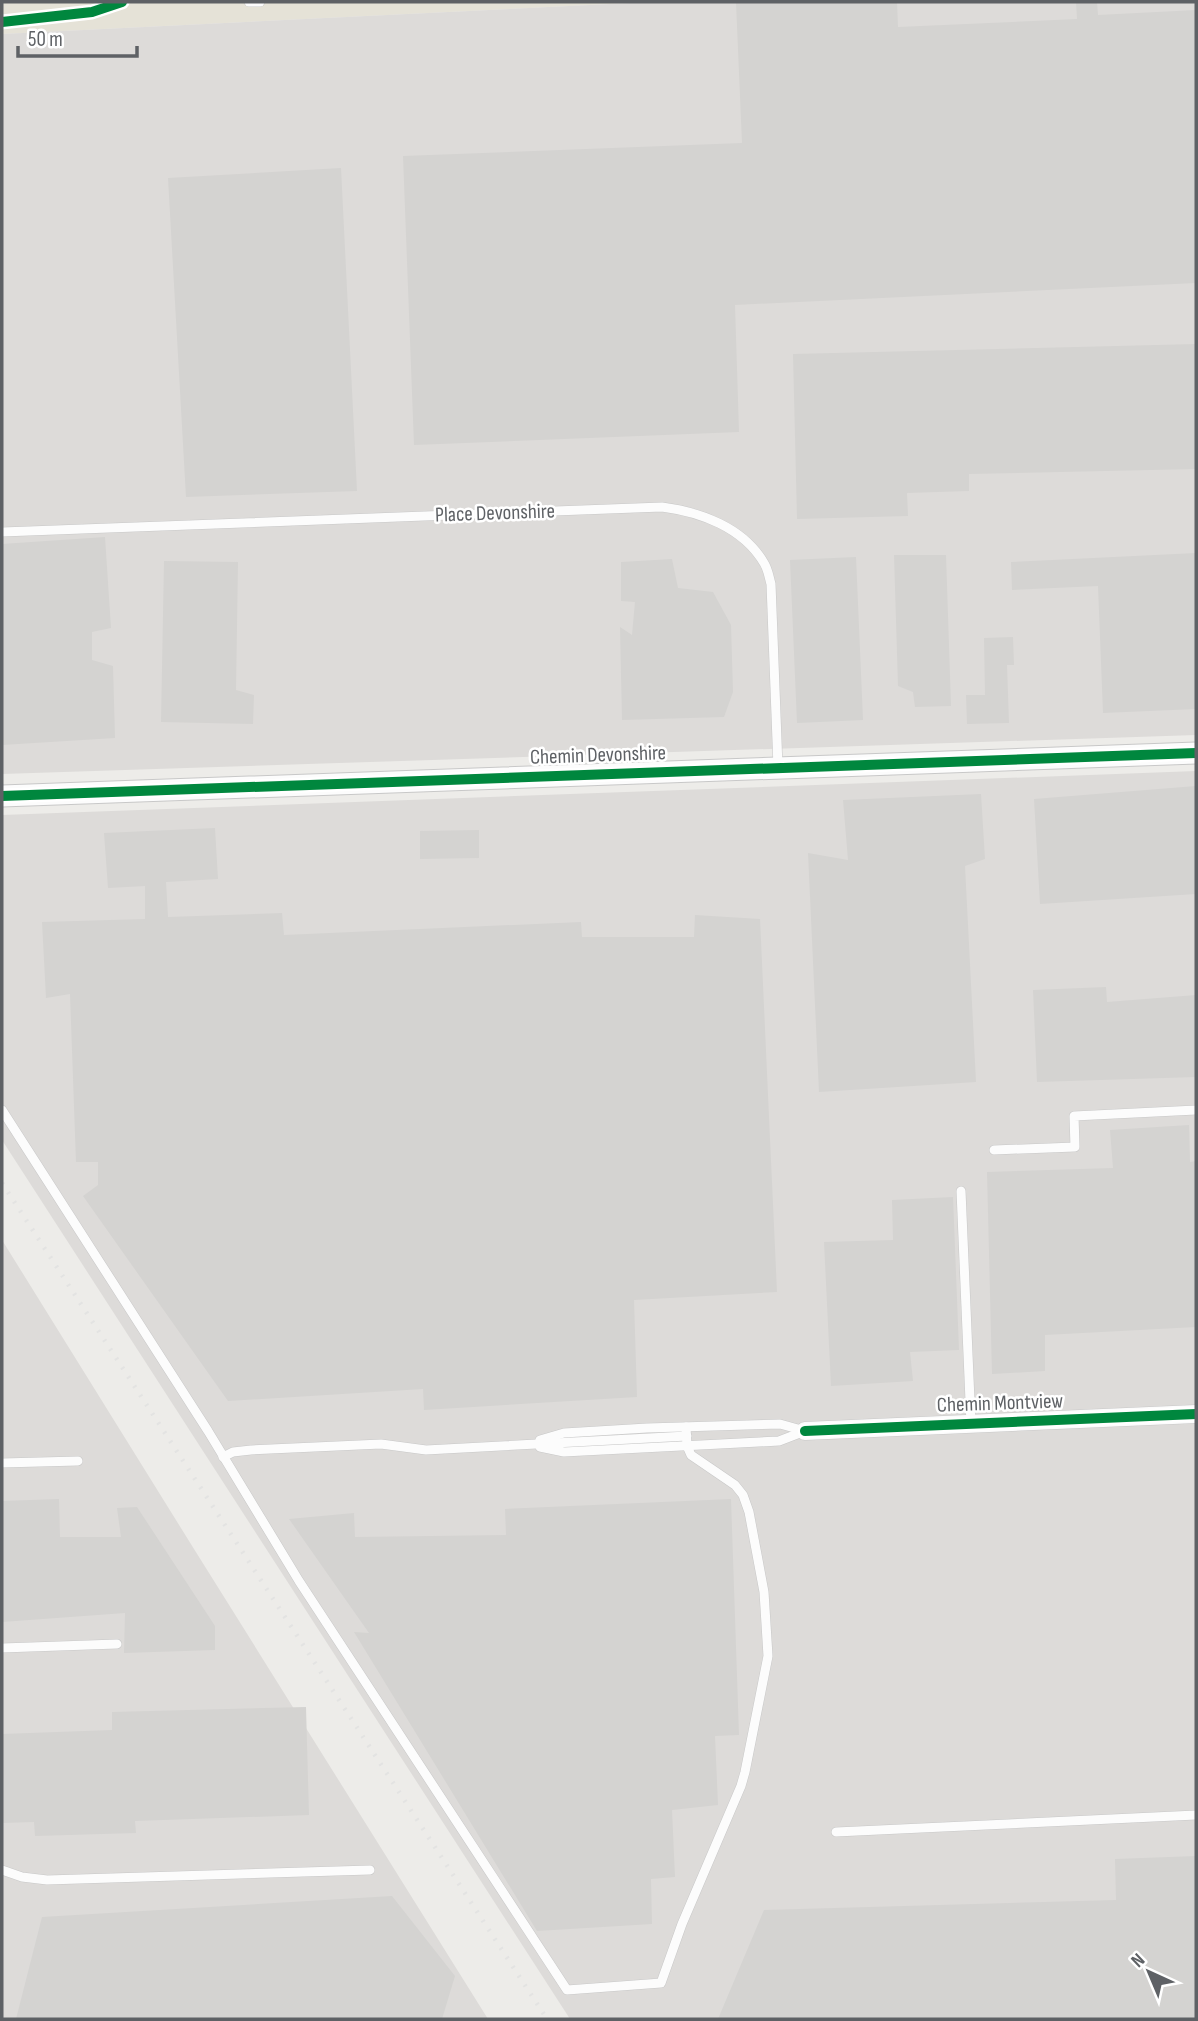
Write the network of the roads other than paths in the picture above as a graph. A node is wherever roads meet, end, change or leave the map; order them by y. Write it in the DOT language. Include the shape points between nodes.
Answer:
graph roads {
  1 [pos="249,2"];
  2 [pos="260,2"];
  3 [pos="2,532"];
  4 [pos="1196,753"];
  5 [pos="778,768"];
  6 [pos="2,796"];
  7 [pos="2,1110"];
  8 [pos="1196,1110"];
  9 [pos="994,1150"];
  10 [pos="961,1191"];
  11 [pos="1196,1414"];
  12 [pos="971,1424"];
  13 [pos="806,1431"];
  14 [pos="687,1436"];
  15 [pos="527,1444"];
  16 [pos="223,1457"];
  17 [pos="78,1461"];
  18 [pos="2,1464"];
  19 [pos="117,1644"];
  20 [pos="2,1648"];
  21 [pos="1196,1815"];
  22 [pos="836,1832"];
  23 [pos="2,1870"];
  24 [pos="370,1870"];
  1 -- 2 [label="lane"];
  3 -- 5 [label="lane, Place Devonshire" via="662,507 684,510 722,524 755,550 765,565 771,584"];
  4 -- 5 [label="street, Chemin Devonshire"];
  5 -- 6 [label="street, Chemin Devonshire"];
  7 -- 16 [label="lane"];
  8 -- 9 [label="lane" via="1074,1116 1074,1147"];
  10 -- 12 [label="lane"];
  11 -- 12 [label="street, Chemin Montview"];
  12 -- 13 [label="street, Chemin Montview"];
  13 -- 14 [label="lane" via="780,1424"];
  13 -- 14 [label="lane" via="779,1441"];
  14 -- 15 [label="lane" via="564,1433"];
  14 -- 15 [label="lane" via="564,1452"];
  14 -- 16 [label="lane" via="691,1455 743,1495 764,1592 767,1664 745,1772 661,1983 566,1990"];
  15 -- 16 [label="lane" via="426,1450 381,1444 251,1450"];
  17 -- 18 [label="lane"];
  19 -- 20 [label="lane"];
  21 -- 22 [label="lane"];
  23 -- 24 [label="lane" via="47,1880"];
}
